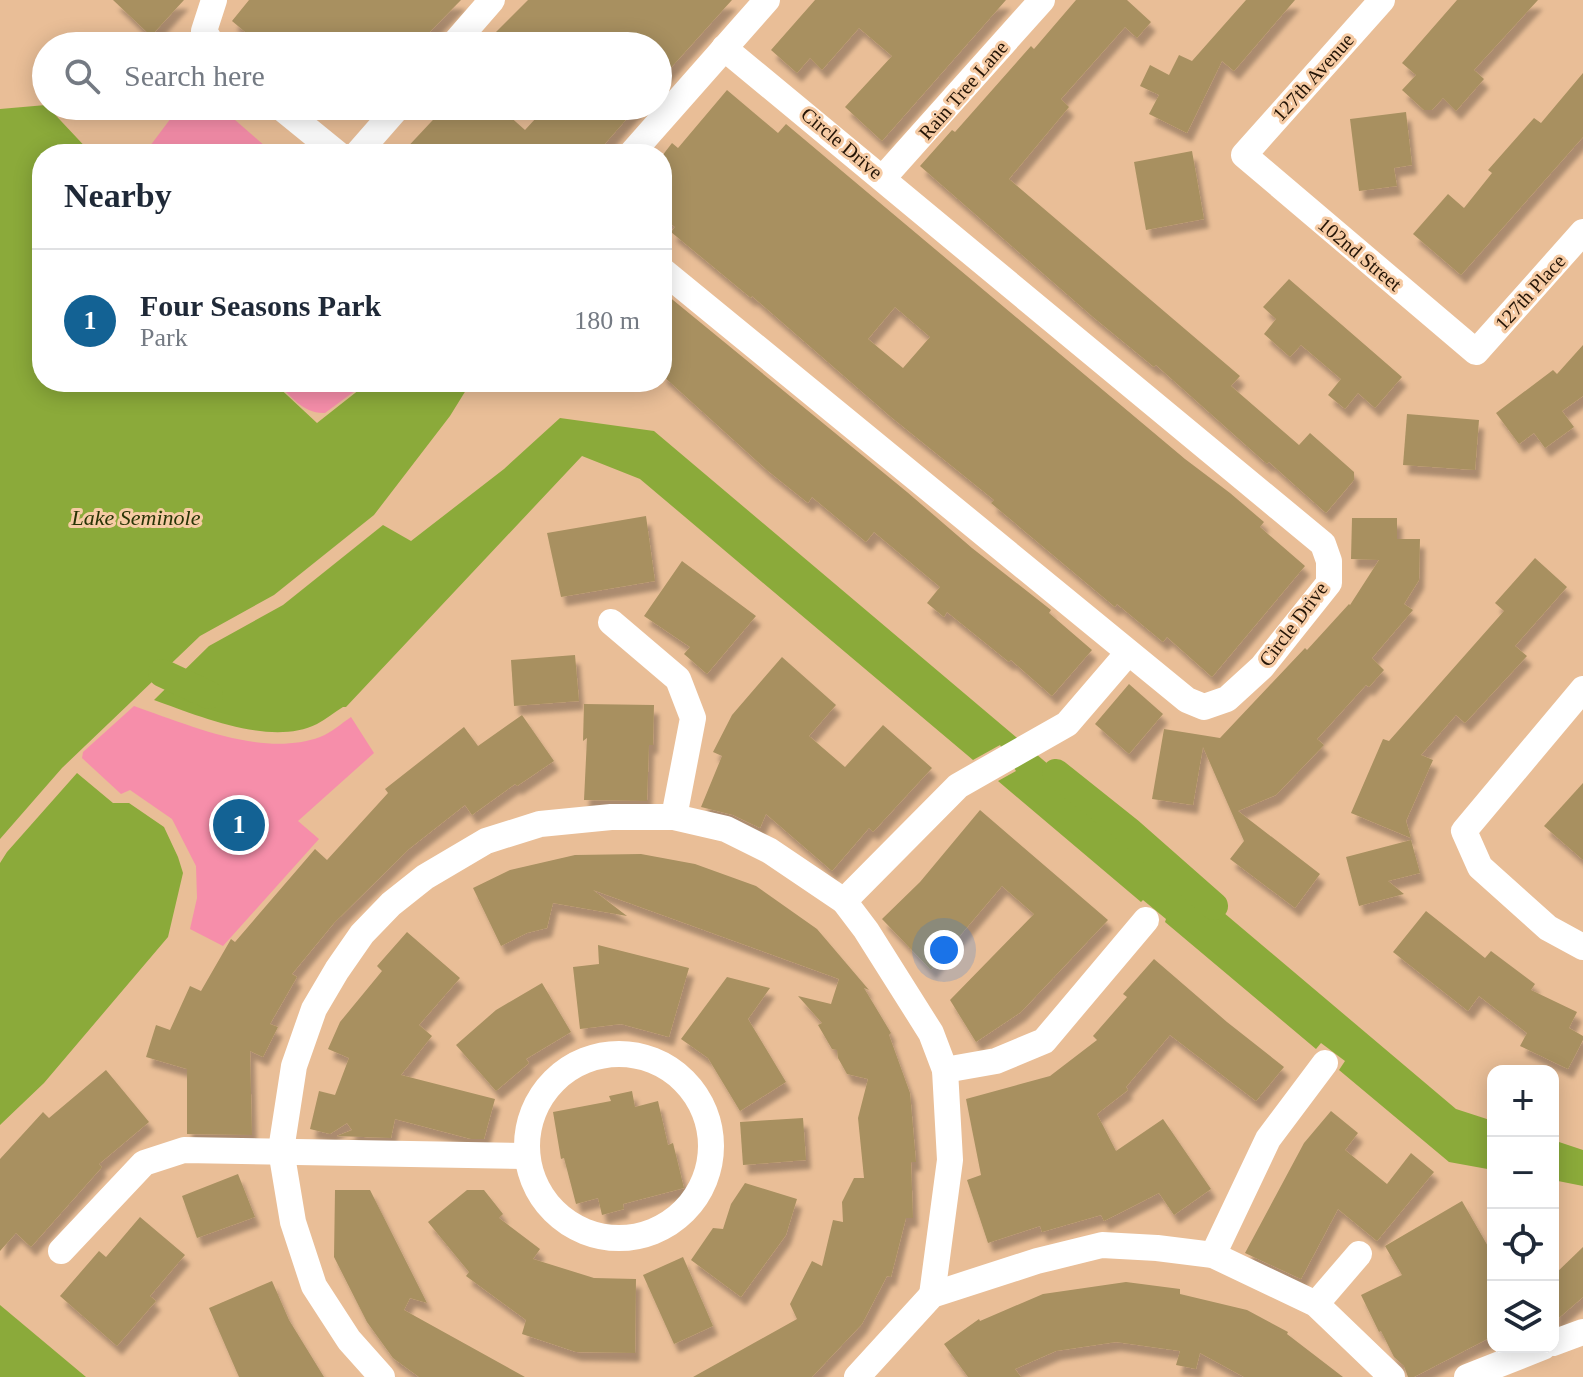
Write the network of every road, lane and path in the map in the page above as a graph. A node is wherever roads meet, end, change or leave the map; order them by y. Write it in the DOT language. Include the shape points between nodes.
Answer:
graph roads {
  1 [pos="214,0"];
  2 [pos="492,0"];
  3 [pos="767,0"];
  4 [pos="1042,0"];
  5 [pos="1382,0"];
  6 [pos="210,32"];
  7 [pos="464,32"];
  8 [pos="724,48"];
  9 [pos="672,107"];
  10 [pos="296,120"];
  11 [pos="387,120"];
  12 [pos="661,120"];
  13 [pos="326,144"];
  14 [pos="366,144"];
  15 [pos="640,144"];
  16 [pos="1244,155"];
  17 [pos="883,178"];
  18 [pos="1583,232"];
  19 [pos="672,278"];
  20 [pos="1476,352"];
  21 [pos="611,622"];
  22 [pos="1128,653"];
  23 [pos="1583,689"];
  24 [pos="674,817"];
  25 [pos="844,901"];
  26 [pos="1146,920"];
  27 [pos="1583,947"];
  28 [pos="1325,1063"];
  29 [pos="945,1070"];
  30 [pos="281,1150"];
  31 [pos="526,1156"];
  32 [pos="61,1251"];
  33 [pos="1359,1254"];
  34 [pos="1213,1255"];
  35 [pos="932,1295"];
  36 [pos="1316,1304"];
  37 [pos="1583,1332"];
  38 [pos="1559,1341"];
  39 [pos="1528,1353"];
  40 [pos="382,1377"];
  41 [pos="857,1377"];
  42 [pos="1392,1377"];
  43 [pos="1467,1377"];
  1 -- 6 [label="street"];
  2 -- 7 [label="street"];
  3 -- 8 [label="street"];
  4 -- 17 [label="street, Rain Tree Lane"];
  5 -- 16 [label="street, 127th Avenue"];
  8 -- 9 [label="street"];
  8 -- 17 [label="street, Circle Drive"];
  10 -- 13 [label="street"];
  11 -- 14 [label="street"];
  12 -- 15 [label="street"];
  16 -- 20 [label="street, 102nd Street"];
  17 -- 22 [label="street, Circle Drive" via="1323,544 1329,583 1262,667 1227,699 1204,707 1187,700"];
  18 -- 20 [label="street, 127th Place"];
  19 -- 22 [label="street, Circle Drive"];
  21 -- 24 [label="street" via="678,679 693,718"];
  22 -- 25 [label="street" via="1067,724 958,786"];
  23 -- 27 [label="street" via="1464,831 1480,867 1548,928"];
  24 -- 25 [label="street" via="726,829 770,851"];
  24 -- 30 [label="street" via="540,824 486,841 391,904 362,934 314,1009 294,1066"];
  25 -- 29 [label="street" via="931,1033"];
  26 -- 29 [label="street" via="1044,1041 996,1061"];
  28 -- 34 [label="street" via="1268,1139"];
  29 -- 35 [label="street" via="950,1160"];
  30 -- 31 [label="street"];
  30 -- 32 [label="street" via="184,1150 144,1163"];
  30 -- 40 [label="street" via="293,1222 314,1286 349,1340"];
  31 -- 31 [label="street" via="540,1197 578,1230 618,1240 658,1231 698,1197 713,1147 703,1105 673,1069 631,1053 592,1056 559,1074 534,1106"];
  33 -- 36 [label="street"];
  34 -- 35 [label="street" via="1102,1245"];
  34 -- 36 [label="street"];
  35 -- 41 [label="street"];
  36 -- 42 [label="street"];
  37 -- 38 [label="street"];
  39 -- 43 [label="street"];
}
